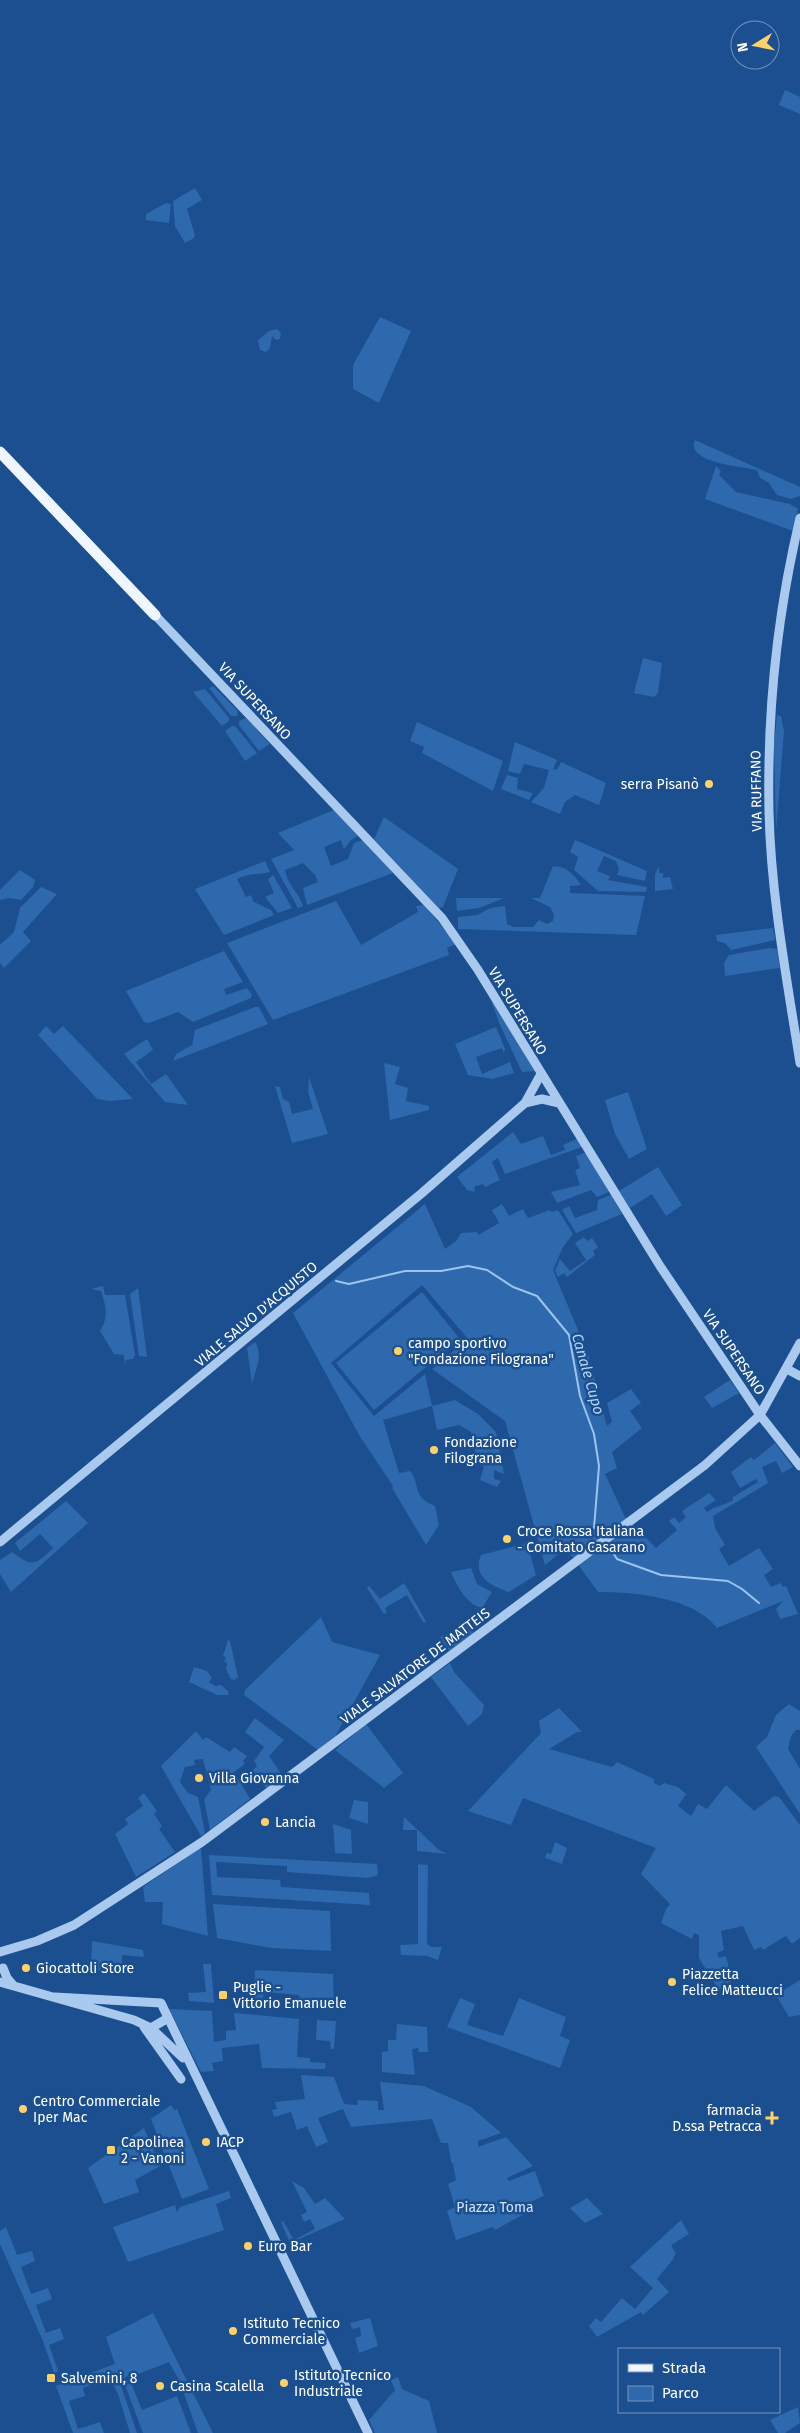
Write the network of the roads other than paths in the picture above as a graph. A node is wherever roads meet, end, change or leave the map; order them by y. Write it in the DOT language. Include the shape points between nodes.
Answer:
graph roads {
  1 [pos="0,452"];
  2 [pos="800,518"];
  3 [pos="156,615"];
  4 [pos="800,1063"];
  5 [pos="541,1074"];
  6 [pos="525,1103"];
  7 [pos="559,1103"];
  8 [pos="800,1343"];
  9 [pos="788,1369"];
  10 [pos="800,1376"];
  11 [pos="760,1415"];
  12 [pos="800,1466"];
  13 [pos="0,1542"];
  14 [pos="13,1948"];
  15 [pos="0,1952"];
  16 [pos="2,1966"];
  17 [pos="0,1982"];
  18 [pos="16,1986"];
  19 [pos="55,1997"];
  20 [pos="118,2000"];
  21 [pos="117,2015"];
  22 [pos="168,2018"];
  23 [pos="147,2026"];
  24 [pos="196,2076"];
  25 [pos="181,2079"];
  26 [pos="368,2433"];
  1 -- 3 [label="main road"];
  2 -- 4 [label="street, VIA RUFFANO" via="780,631 771,721 769,812 781,945"];
  3 -- 5 [label="street, VIA SUPERSANO" via="442,918 478,970"];
  5 -- 6 [label="street, VIALE SALVO D'ACQUISTO"];
  5 -- 7 [label="street, VIA SUPERSANO"];
  6 -- 7 [label="street" via="542,1099"];
  6 -- 13 [label="street, VIALE SALVO D'ACQUISTO" via="422,1193"];
  7 -- 11 [label="street, VIA SUPERSANO" via="660,1266"];
  8 -- 9 [label="street, VIALE SALVATORE DE MATTEIS"];
  9 -- 10 [label="street"];
  9 -- 11 [label="street, VIALE SALVATORE DE MATTEIS"];
  11 -- 12 [label="street, VIA SUPERSANO"];
  11 -- 14 [label="street, VIALE SALVATORE DE MATTEIS" via="705,1465 202,1842 74,1925"];
  14 -- 15 [label="street, VIALE SALVATORE DE MATTEIS"];
  14 -- 16 [label="street"];
  16 -- 18 [label="street" via="7,1978"];
  17 -- 18 [label="street"];
  18 -- 19 [label="street"];
  19 -- 20 [label="street"];
  19 -- 21 [label="street"];
  20 -- 21 [label="street"];
  20 -- 22 [label="street" via="161,2003"];
  21 -- 23 [label="street"];
  22 -- 23 [label="street"];
  22 -- 24 [label="street"];
  23 -- 24 [label="street" via="178,2052"];
  23 -- 25 [label="street"];
  24 -- 26 [label="street"];
}
